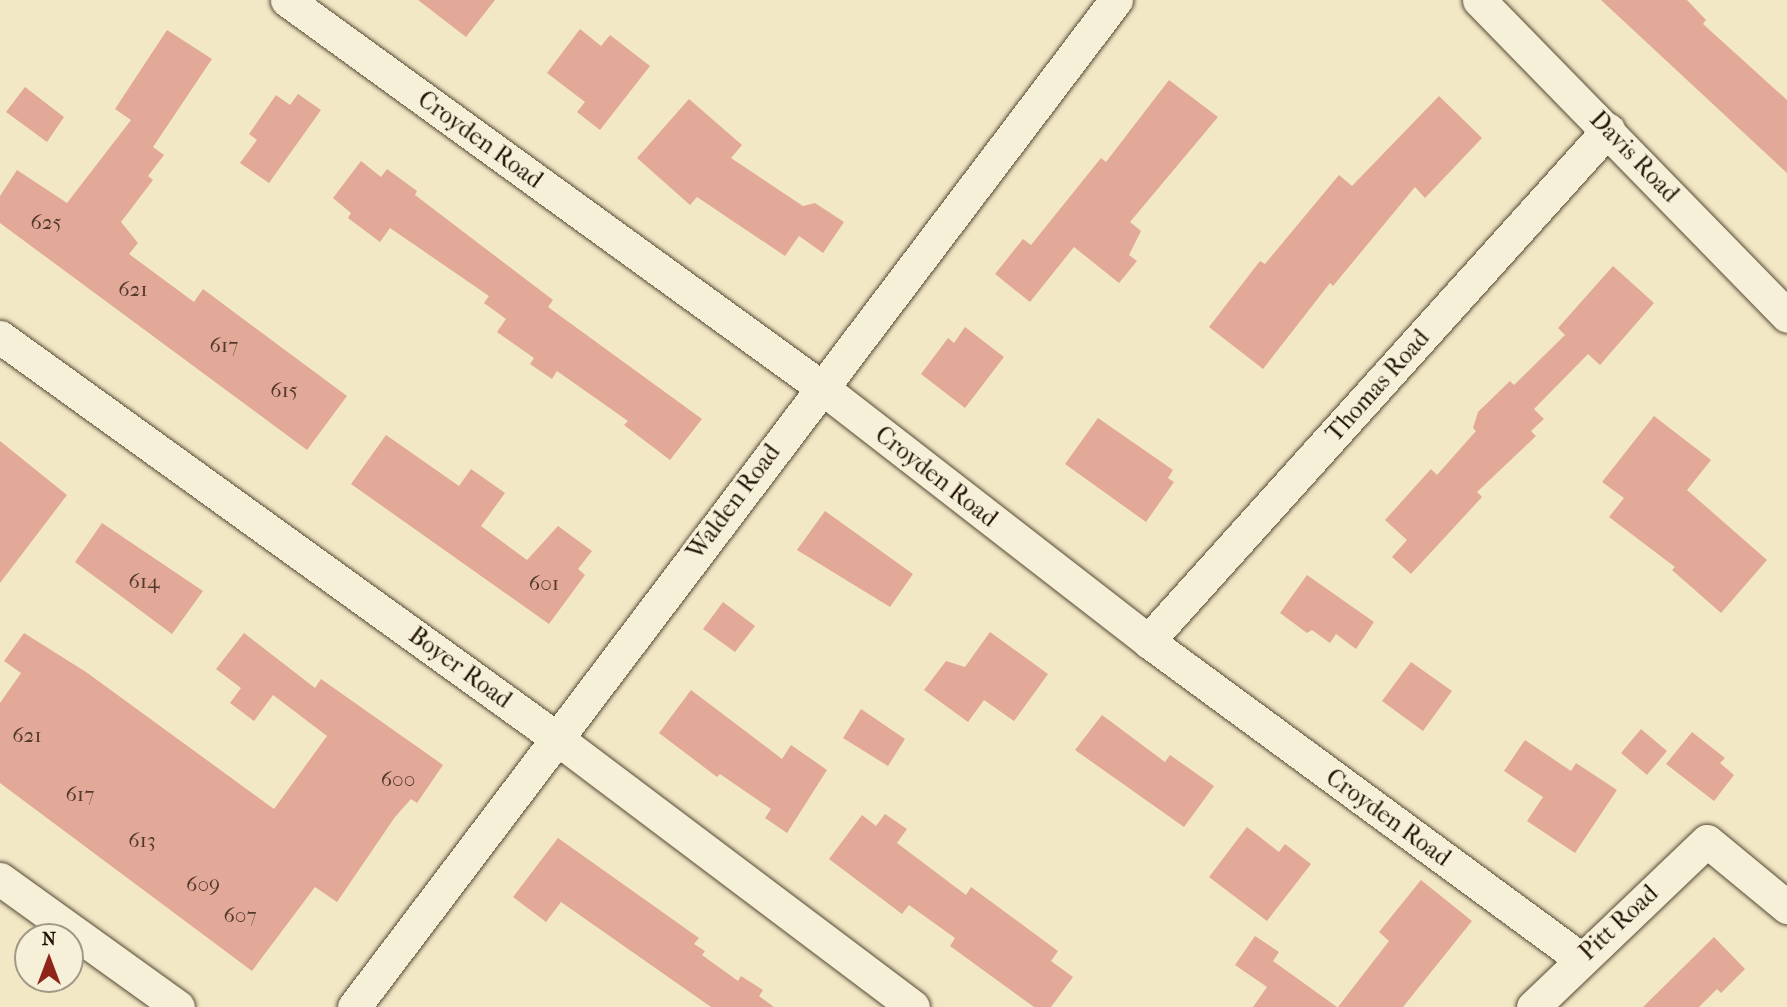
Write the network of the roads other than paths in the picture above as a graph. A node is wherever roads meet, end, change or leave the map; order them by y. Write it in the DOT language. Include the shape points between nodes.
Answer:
graph roads {
  1 [pos="287,0"];
  2 [pos="1116,0"];
  3 [pos="1479,0"];
  4 [pos="1608,130"];
  5 [pos="1787,316"];
  6 [pos="0,337"];
  7 [pos="821,387"];
  8 [pos="1148,641"];
  9 [pos="555,737"];
  10 [pos="0,879"];
  11 [pos="1787,907"];
  12 [pos="1580,959"];
  13 [pos="178,1007"];
  14 [pos="354,1007"];
  15 [pos="913,1007"];
  16 [pos="1532,1007"];
  1 -- 7 [label="street, Croyden Road"];
  2 -- 7 [label="street, Walden Road"];
  3 -- 4 [label="street, Davis Road"];
  4 -- 5 [label="street, Davis Road"];
  4 -- 8 [label="street, Thomas Road"];
  6 -- 9 [label="street, Boyer Road"];
  7 -- 8 [label="street, Croyden Road"];
  7 -- 9 [label="street, Walden Road"];
  8 -- 12 [label="street, Croyden Road"];
  9 -- 14 [label="street, Walden Road"];
  9 -- 15 [label="street, Boyer Road"];
  10 -- 13 [label="street"];
  11 -- 12 [label="street, Pitt Road" via="1707,841"];
  12 -- 16 [label="street, Pitt Road"];
}
